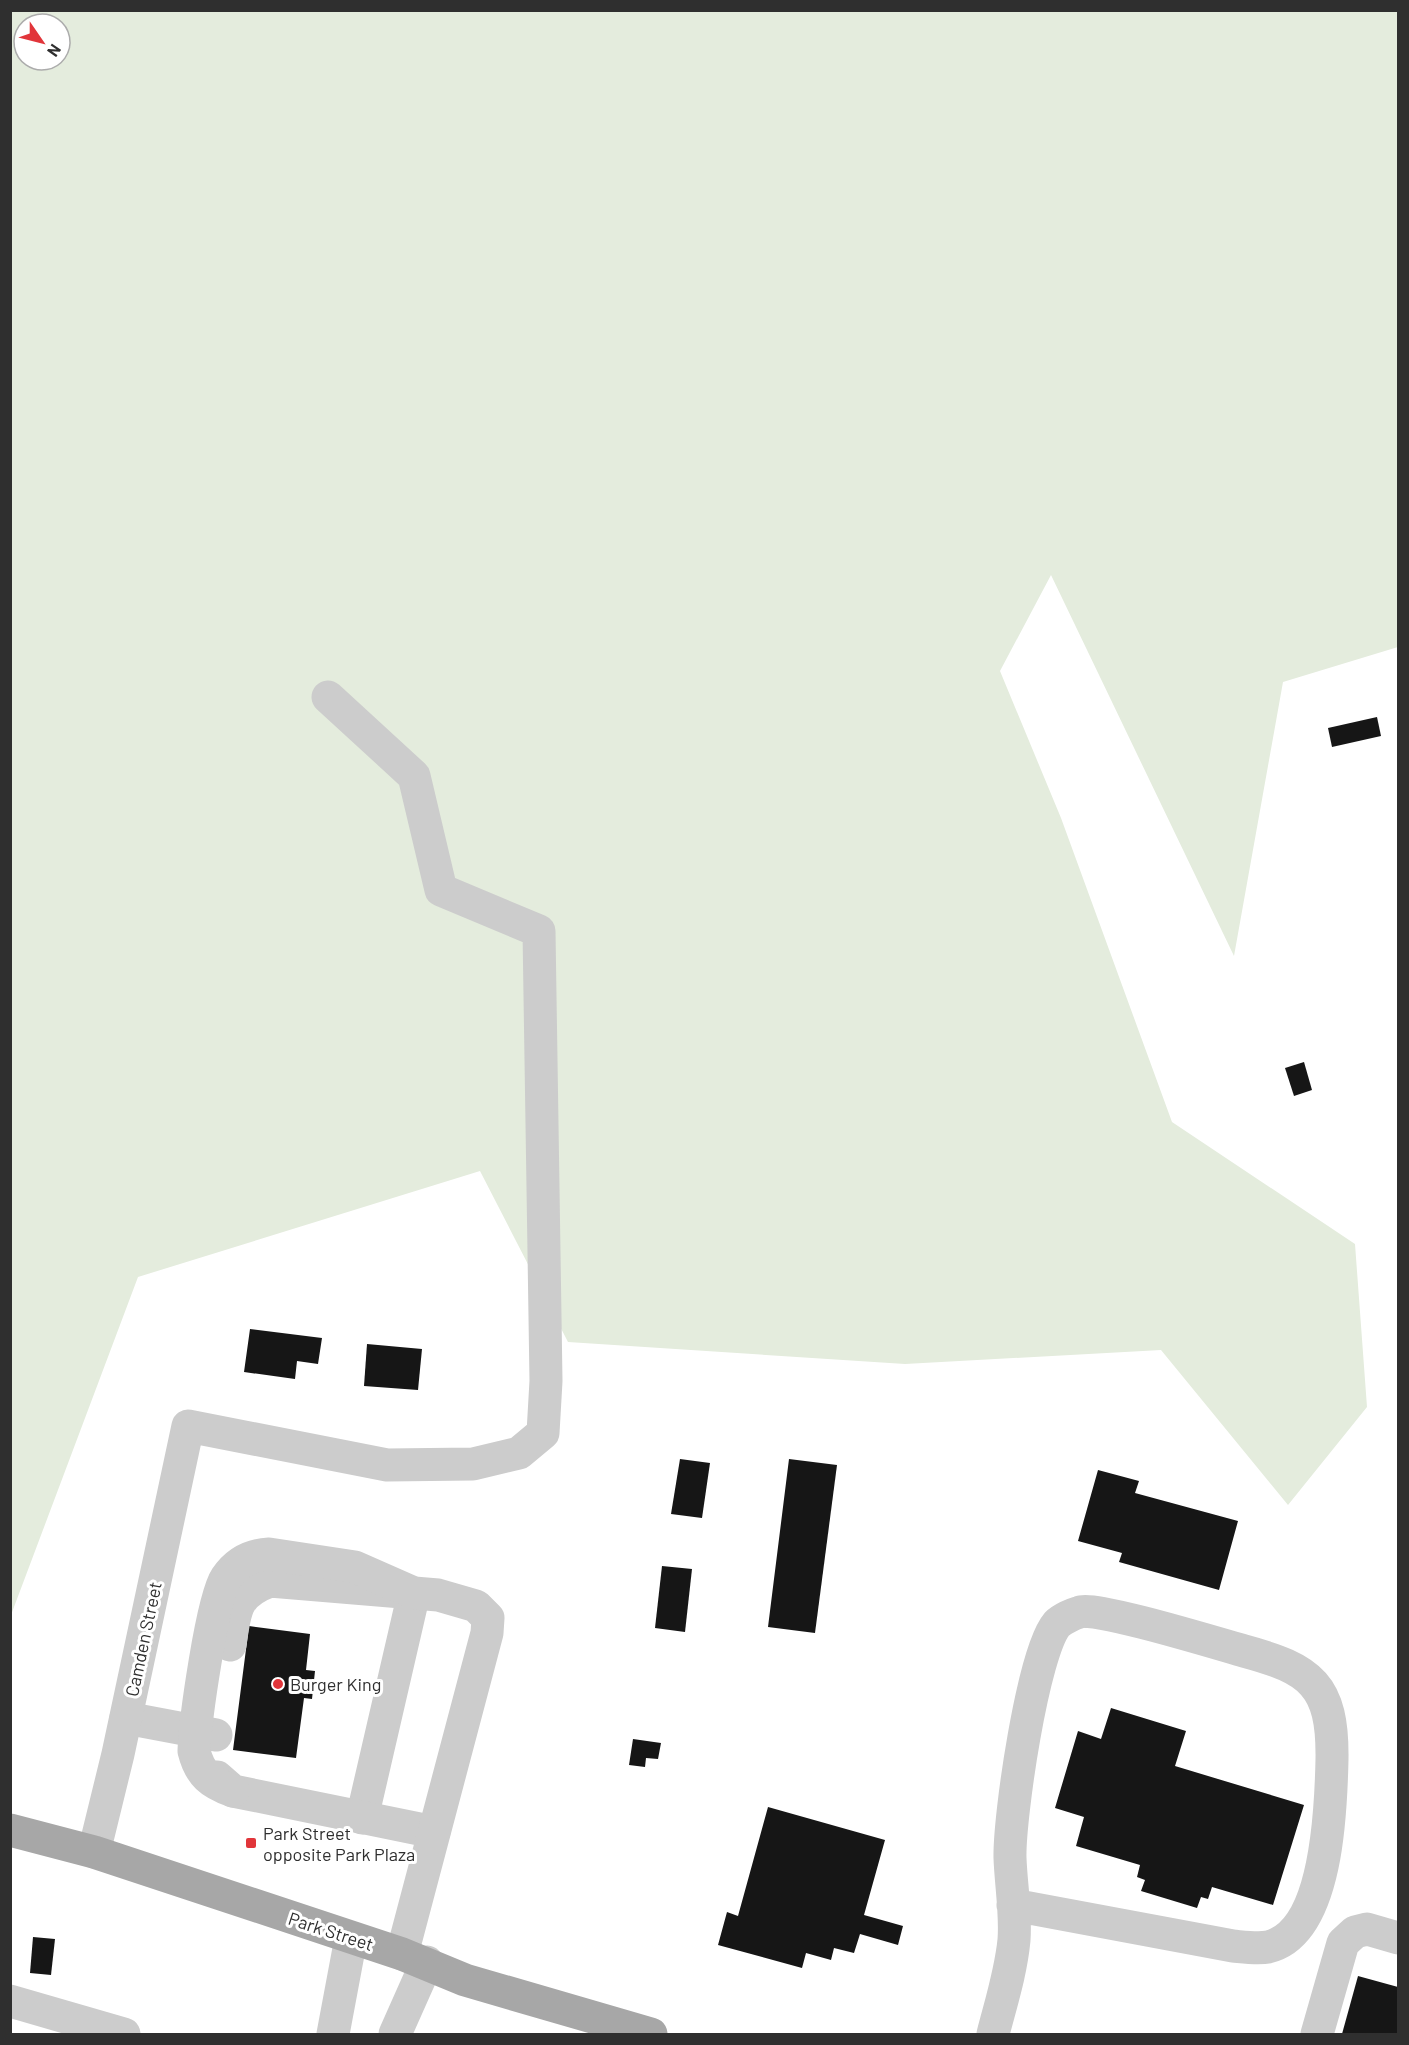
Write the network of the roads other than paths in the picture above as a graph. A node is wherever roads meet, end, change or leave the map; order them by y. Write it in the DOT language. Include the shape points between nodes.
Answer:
graph roads {
  1 [pos="328,697"];
  2 [pos="414,1593"];
  3 [pos="126,1718"];
  4 [pos="206,1733"];
  5 [pos="362,1818"];
  6 [pos="10,1830"];
  7 [pos="434,1832"];
  8 [pos="94,1852"];
  9 [pos="1013,1905"];
  10 [pos="351,1938"];
  11 [pos="1398,1938"];
  12 [pos="414,1958"];
  13 [pos="10,2001"];
  14 [pos="124,2034"];
  15 [pos="333,2034"];
  16 [pos="395,2034"];
  17 [pos="651,2034"];
  18 [pos="993,2034"];
  19 [pos="1317,2034"];
  1 -- 3 [label="street, Camden Street" via="414,776 441,890 539,931 546,1381 543,1433 519,1453 473,1464 387,1465 188,1426"];
  2 -- 4 [label="street" via="270,1581 251,1588 235,1610"];
  2 -- 5 [label="street"];
  2 -- 7 [label="street" via="476,1606 488,1617"];
  3 -- 4 [label="street"];
  3 -- 8 [label="street, Camden Street"];
  4 -- 5 [label="street" via="211,1765 218,1780 233,1791"];
  5 -- 7 [label="street"];
  6 -- 8 [label="main road, Park Street"];
  7 -- 12 [label="street"];
  8 -- 10 [label="main road, Park Street"];
  9 -- 9 [label="street" via="1010,1855 1034,1682 1044,1647 1058,1622 1082,1610 1260,1655 1282,1661 1308,1676 1322,1694 1332,1731 1331,1800 1321,1875 1309,1911 1286,1939 1268,1947 1233,1946"];
  9 -- 18 [label="street" via="1012,1961"];
  10 -- 12 [label="main road, Park Street"];
  10 -- 15 [label="street"];
  11 -- 19 [label="street" via="1368,1929 1355,1932 1343,1943"];
  12 -- 16 [label="street"];
  12 -- 17 [label="main road, Park Street" via="465,1980"];
  13 -- 14 [label="street"];
}
